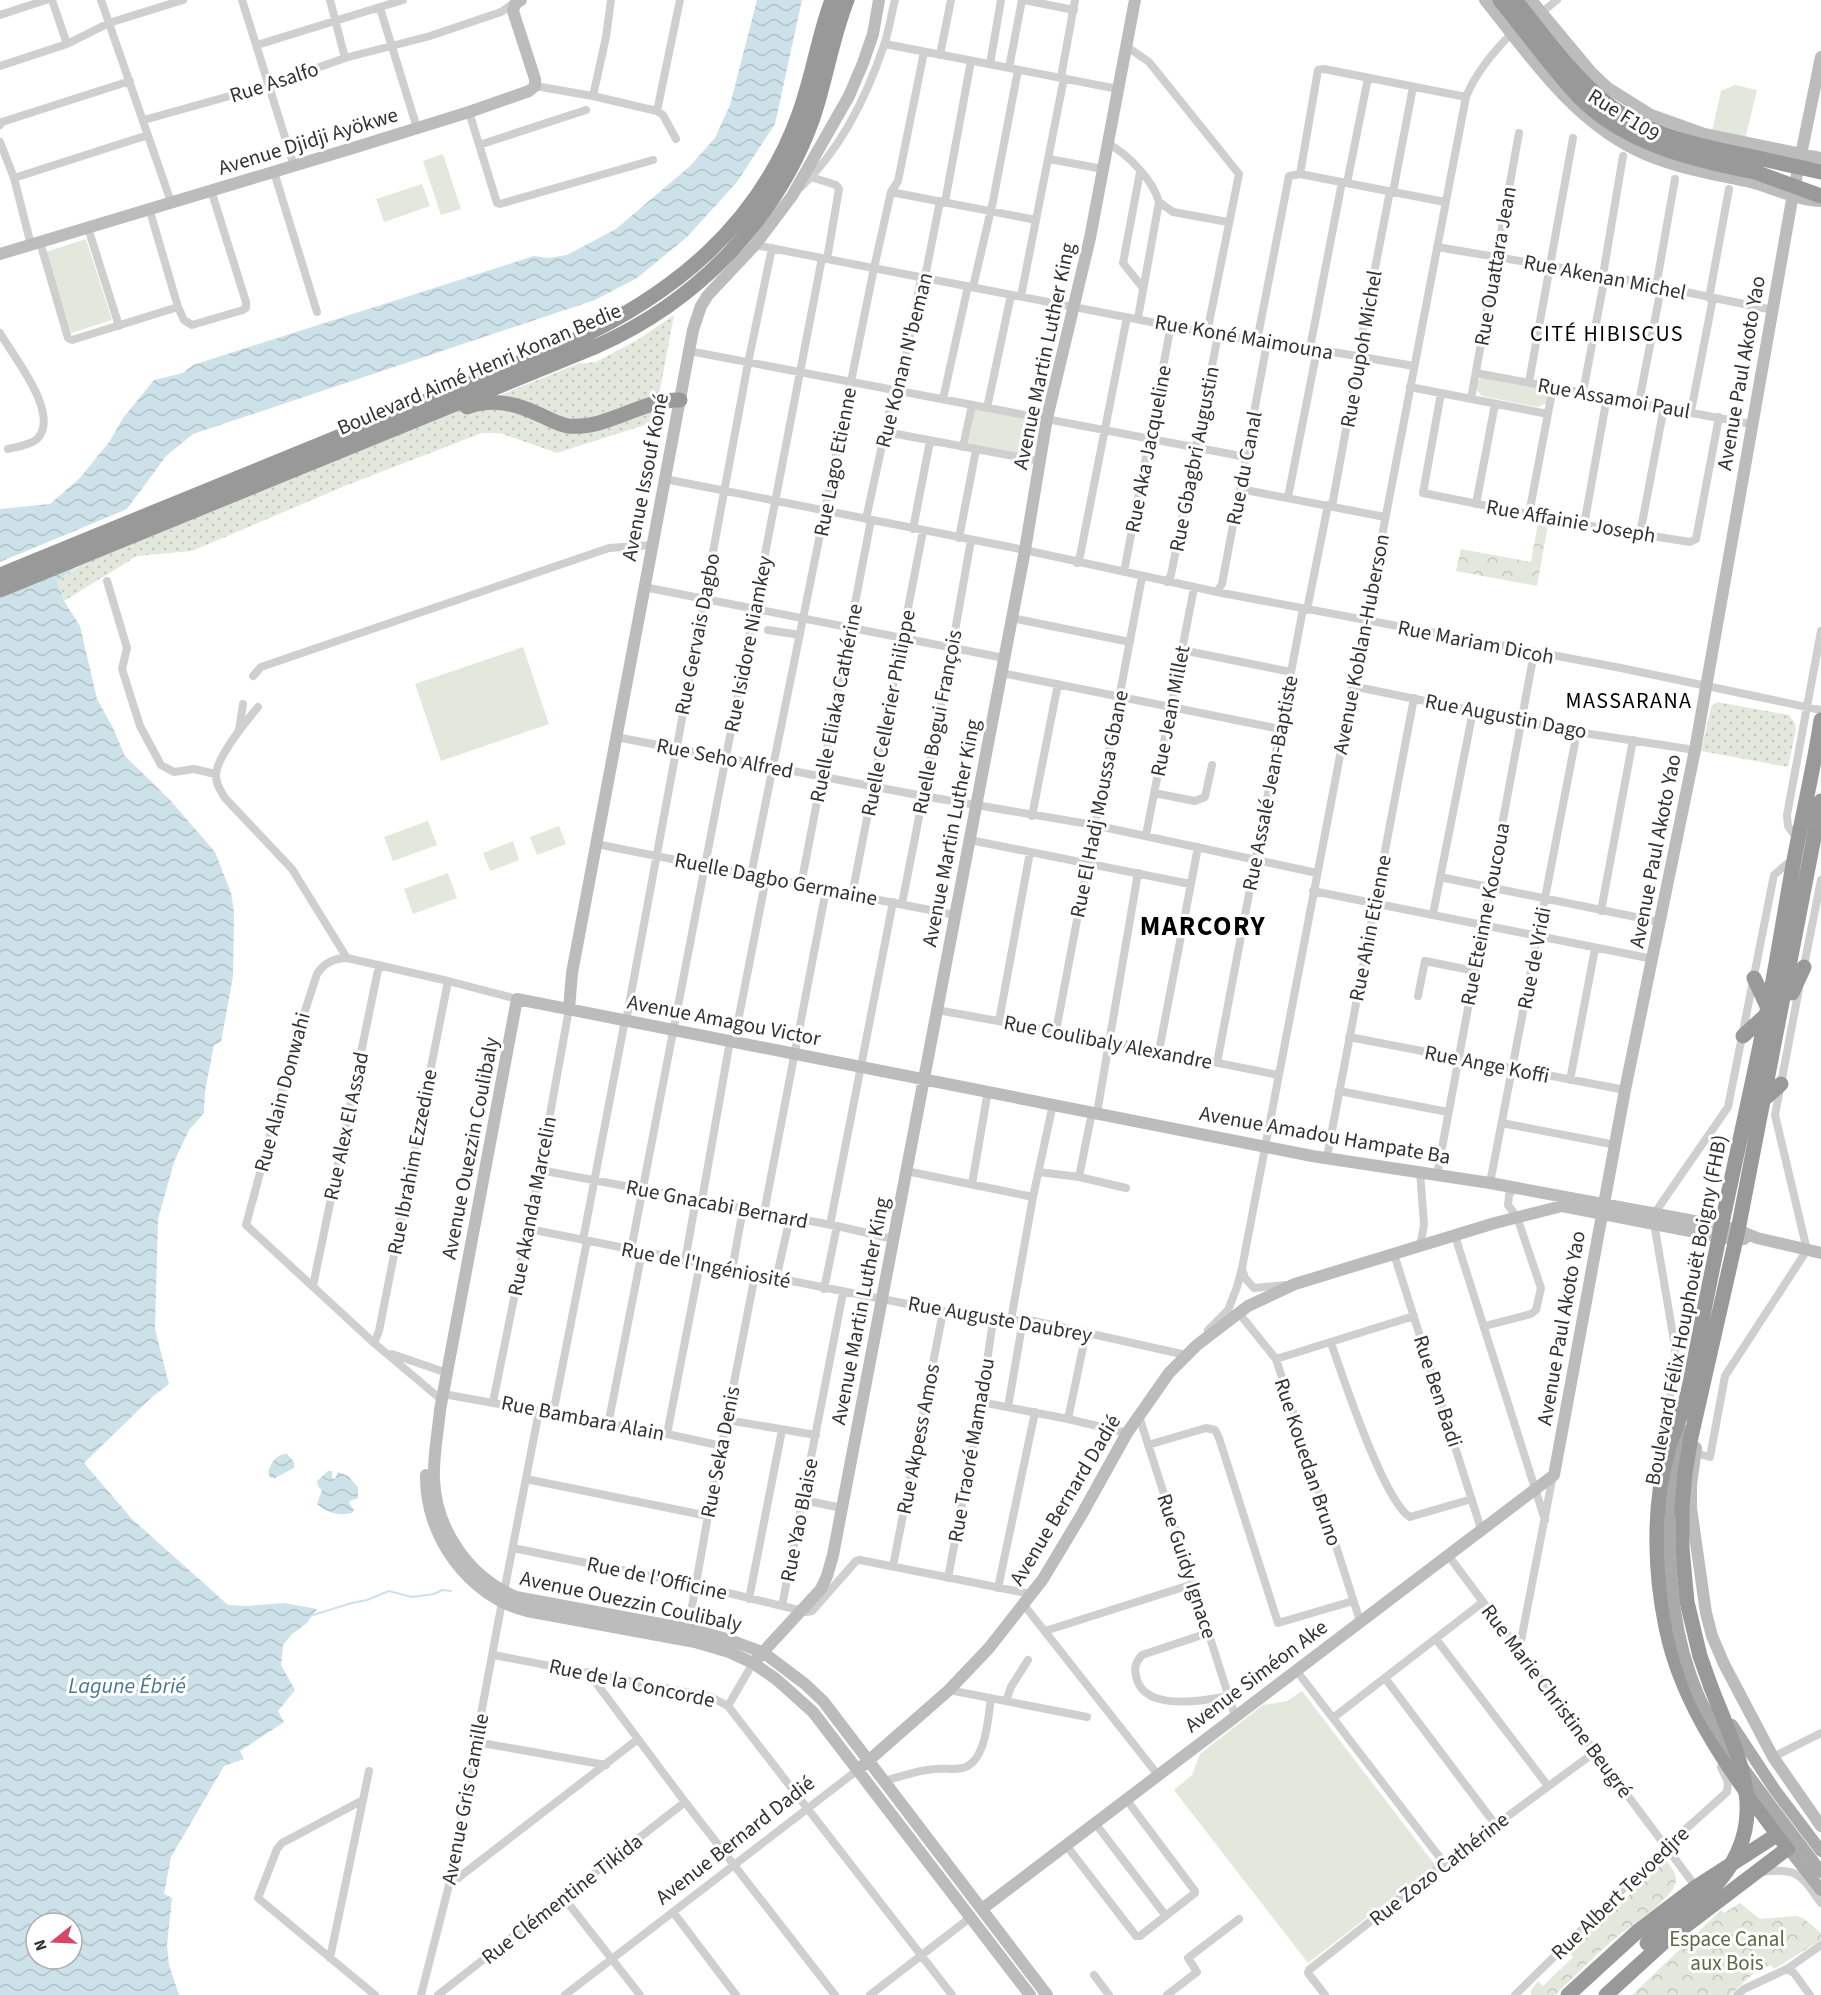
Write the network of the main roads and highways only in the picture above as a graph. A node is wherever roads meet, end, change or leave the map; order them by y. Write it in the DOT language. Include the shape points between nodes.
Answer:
graph roads {
  1 [pos="832,0"];
  2 [pos="847,0"];
  3 [pos="1500,0"];
  4 [pos="1515,0"];
  5 [pos="1820,163"];
  6 [pos="1757,165"];
  7 [pos="1821,184"];
  8 [pos="1818,199"];
  9 [pos="680,400"];
  10 [pos="386,431"];
  11 [pos="170,512"];
  12 [pos="0,575"];
  13 [pos="0,590"];
  14 [pos="1821,720"];
  15 [pos="1821,801"];
  16 [pos="1804,967"];
  17 [pos="1754,978"];
  18 [pos="1772,1013"];
  19 [pos="1743,1036"];
  20 [pos="1781,1084"];
  21 [pos="1762,1101"];
  22 [pos="1686,1401"];
  23 [pos="1711,1687"];
  24 [pos="1778,1834"];
  25 [pos="1788,1848"];
  26 [pos="1821,1851"];
  27 [pos="1821,1872"];
  28 [pos="1821,1890"];
  29 [pos="1568,1995"];
  30 [pos="1592,1995"];
  31 [pos="1606,1995"];
  1 -- 11 [label="highway, Boulevard Aimé Henri Konan Bedie" via="800,113 779,159 736,224 674,282 626,315 566,344"];
  2 -- 10 [label="highway, Boulevard Aimé Henri Konan Bedie" via="813,118 792,166 731,253 668,306 617,337"];
  3 -- 6 [label="highway" via="1581,98 1616,124 1685,157"];
  4 -- 6 [label="highway" via="1591,89 1622,114 1680,140"];
  5 -- 6 [label="highway, bridge"];
  6 -- 7 [label="highway, bridge"];
  6 -- 8 [label="highway, bridge"];
  9 -- 10 [label="highway" via="662,401 577,426 557,423 515,404 489,402"];
  10 -- 11 [label="highway, Boulevard Aimé Henri Konan Bedie"];
  11 -- 12 [label="highway, Boulevard Aimé Henri Konan Bedie"];
  11 -- 13 [label="highway, Boulevard Aimé Henri Konan Bedie"];
  14 -- 18 [label="highway, Boulevard Félix Houphouët Boigny (FHB)"];
  15 -- 18 [label="highway, Boulevard Félix Houphouët Boigny (FHB)"];
  16 -- 18 [label="highway" via="1786,1008"];
  17 -- 18 [label="highway"];
  18 -- 19 [label="highway"];
  18 -- 21 [label="highway, Boulevard Félix Houphouët Boigny (FHB)"];
  18 -- 22 [label="highway, Boulevard Félix Houphouët Boigny (FHB)" via="1719,1232"];
  20 -- 21 [label="highway"];
  21 -- 23 [label="highway, Boulevard Félix Houphouët Boigny (FHB)" via="1737,1235 1691,1437 1682,1507 1691,1626"];
  22 -- 24 [label="highway, Boulevard Félix Houphouët Boigny (FHB)" via="1660,1477 1657,1546 1662,1604 1672,1653 1712,1738"];
  22 -- 27 [label="main road, Boulevard Félix Houphouët Boigny (FHB), bridge" via="1670,1519 1673,1607 1683,1653 1698,1694 1729,1747"];
  23 -- 26 [label="main road, bridge" via="1756,1763"];
  23 -- 30 [label="highway, Boulevard Félix Houphouët Boigny (FHB), bridge" via="1746,1787 1743,1841 1733,1862 1709,1893 1647,1943"];
  24 -- 25 [label="highway, Boulevard Félix Houphouët Boigny (FHB)"];
  24 -- 29 [label="highway" via="1696,1887 1638,1931"];
  25 -- 28 [label="main road, Boulevard Félix Houphouët Boigny (FHB)"];
  25 -- 31 [label="highway" via="1663,1943"];
}
